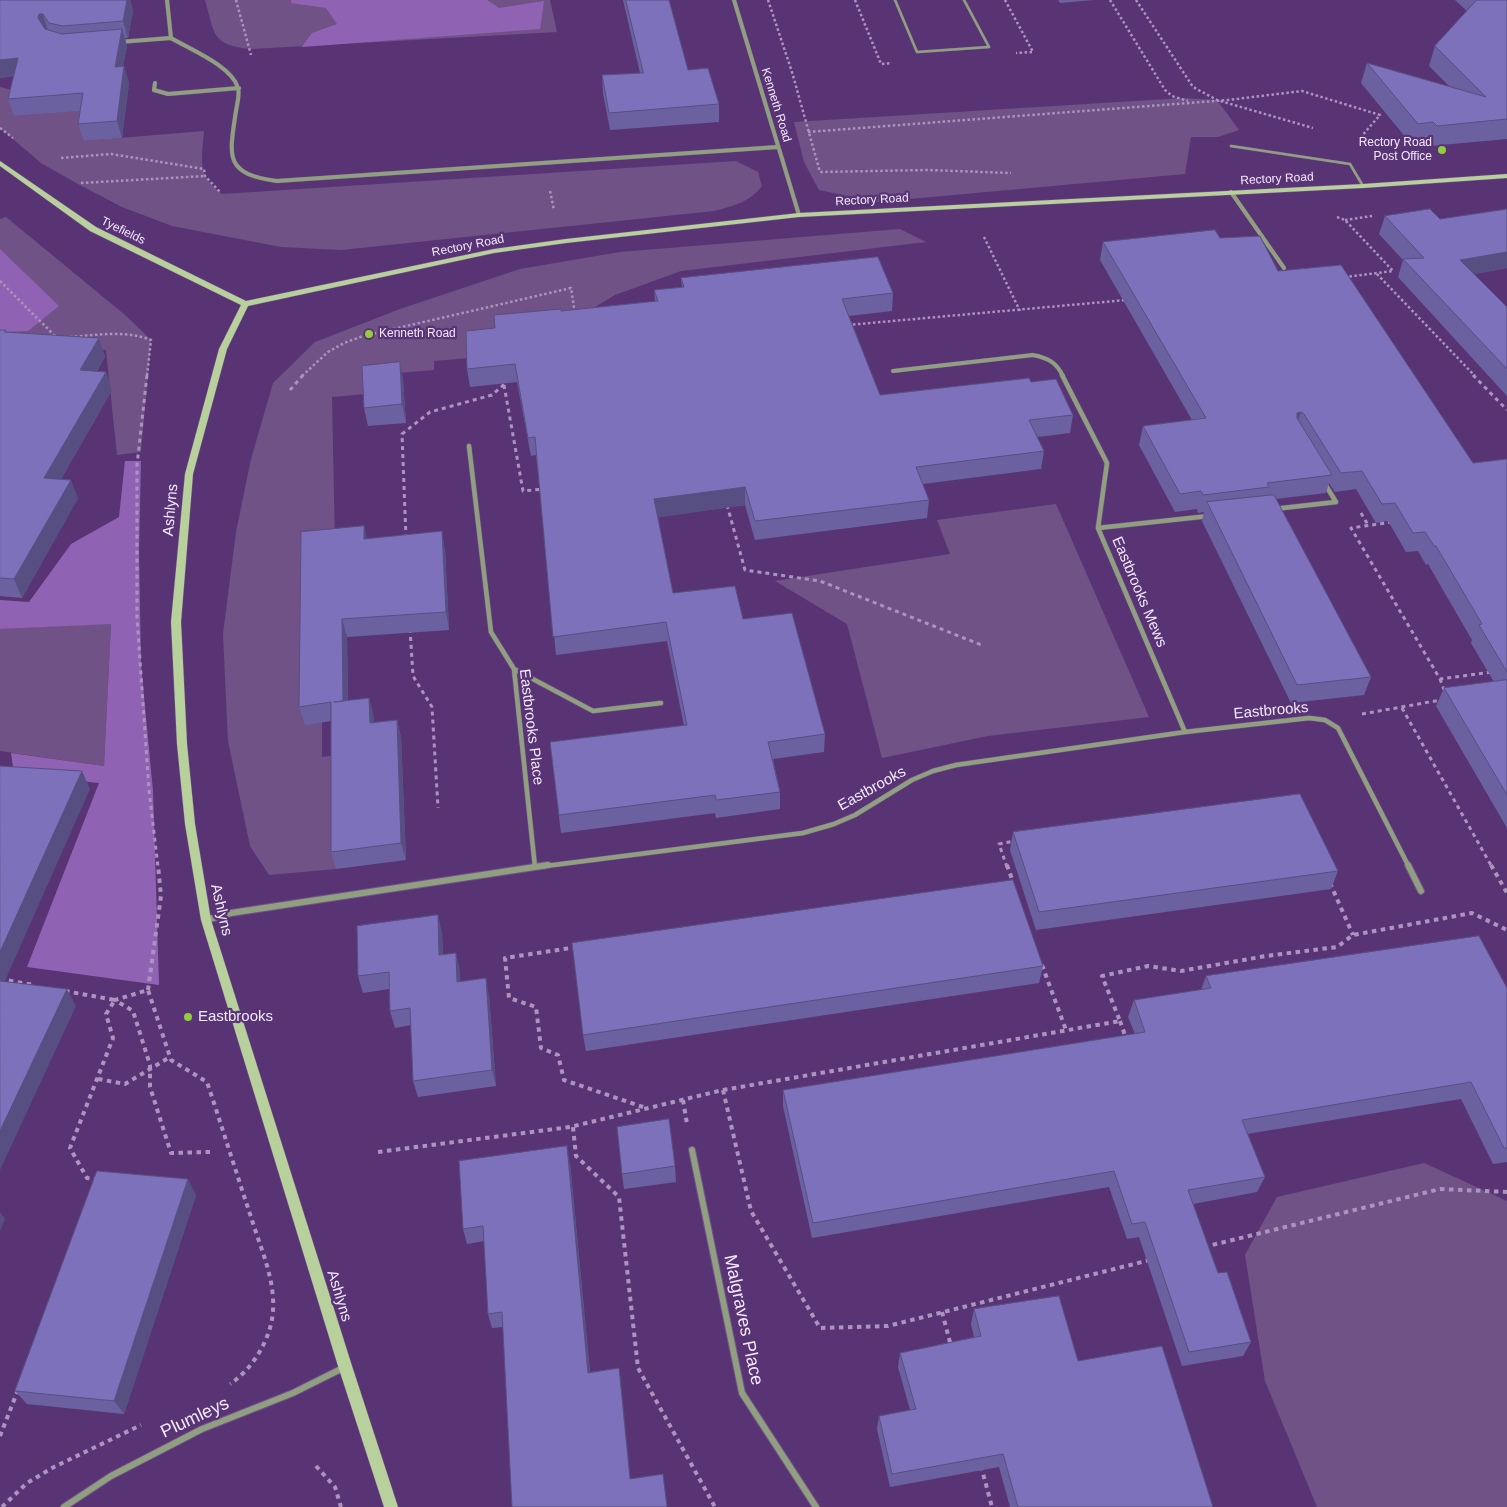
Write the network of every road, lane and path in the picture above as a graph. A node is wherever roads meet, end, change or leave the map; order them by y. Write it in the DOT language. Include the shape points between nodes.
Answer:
graph roads {
  1 [pos="167,0"];
  2 [pos="236,0"];
  3 [pos="734,0"];
  4 [pos="768,0"];
  5 [pos="895,0"];
  6 [pos="964,0"];
  7 [pos="1110,0"];
  8 [pos="1136,0"];
  9 [pos="171,38"];
  10 [pos="115,42"];
  11 [pos="252,59"];
  12 [pos="155,83"];
  13 [pos="239,88"];
  14 [pos="1217,100"];
  15 [pos="1194,102"];
  16 [pos="0,128"];
  17 [pos="1320,130"];
  18 [pos="808,132"];
  19 [pos="14,139"];
  20 [pos="1357,142"];
  21 [pos="1231,146"];
  22 [pos="778,147"];
  23 [pos="61,158"];
  24 [pos="0,163"];
  25 [pos="204,168"];
  26 [pos="820,172"];
  27 [pos="204,176"];
  28 [pos="1507,176"];
  29 [pos="77,181"];
  30 [pos="1363,186"];
  31 [pos="550,191"];
  32 [pos="1231,192"];
  33 [pos="554,210"];
  34 [pos="799,215"];
  35 [pos="1336,216"];
  36 [pos="984,237"];
  37 [pos="1284,268"];
  38 [pos="1376,274"];
  39 [pos="1337,278"];
  40 [pos="0,282"];
  41 [pos="1127,300"];
  42 [pos="245,304"];
  43 [pos="1020,311"];
  44 [pos="840,326"];
  45 [pos="893,371"];
  46 [pos="504,384"];
  47 [pos="1507,410"];
  48 [pos="469,446"];
  49 [pos="1320,477"];
  50 [pos="553,488"];
  51 [pos="725,498"];
  52 [pos="1358,509"];
  53 [pos="1267,510"];
  54 [pos="1217,515"];
  55 [pos="1399,522"];
  56 [pos="1368,526"];
  57 [pos="1098,528"];
  58 [pos="984,646"];
  59 [pos="514,669"];
  60 [pos="1497,671"];
  61 [pos="1440,679"];
  62 [pos="661,702"];
  63 [pos="1402,708"];
  64 [pos="1325,720"];
  65 [pos="1185,732"];
  66 [pos="1018,841"];
  67 [pos="535,867"];
  68 [pos="1013,882"];
  69 [pos="1330,882"];
  70 [pos="1003,884"];
  71 [pos="1016,891"];
  72 [pos="1421,891"];
  73 [pos="1507,893"];
  74 [pos="206,920"];
  75 [pos="1507,930"];
  76 [pos="1353,934"];
  77 [pos="583,946"];
  78 [pos="1039,956"];
  79 [pos="0,979"];
  80 [pos="36,986"];
  81 [pos="63,990"];
  82 [pos="148,990"];
  83 [pos="115,1000"];
  84 [pos="1120,1021"];
  85 [pos="1066,1030"];
  86 [pos="1127,1039"];
  87 [pos="170,1057"];
  88 [pos="98,1079"];
  89 [pos="723,1090"];
  90 [pos="647,1108"];
  91 [pos="573,1127"];
  92 [pos="692,1150"];
  93 [pos="210,1152"];
  94 [pos="378,1152"];
  95 [pos="95,1188"];
  96 [pos="1507,1192"];
  97 [pos="1203,1237"];
  98 [pos="1206,1246"];
  99 [pos="1197,1249"];
  100 [pos="1159,1258"];
  101 [pos="942,1312"];
  102 [pos="952,1349"];
  103 [pos="345,1366"];
  104 [pos="21,1381"];
  105 [pos="224,1387"];
  106 [pos="147,1422"];
  107 [pos="0,1436"];
  108 [pos="980,1461"];
  109 [pos="316,1466"];
  110 [pos="2,1507"];
  111 [pos="64,1507"];
  112 [pos="341,1507"];
  113 [pos="391,1507"];
  114 [pos="715,1507"];
  115 [pos="816,1507"];
  116 [pos="992,1507"];
  1 -- 9 [label="street"];
  2 -- 11 [label="path"];
  3 -- 22 [label="street, Kenneth Road"];
  4 -- 18 [label="path"];
  5 -- 6 [label="lane" via="917,52 990,47"];
  7 -- 15 [label="path" via="1166,90 1181,100"];
  8 -- 14 [label="path" via="1193,87"];
  9 -- 10 [label="street"];
  9 -- 13 [label="street" via="230,74"];
  12 -- 13 [label="street" via="154,90 168,94"];
  13 -- 22 [label="street" via="231,157 241,172 256,180"];
  14 -- 15 [label="path"];
  14 -- 17 [label="path"];
  14 -- 20 [label="path" via="1302,91 1380,115"];
  15 -- 18 [label="path"];
  16 -- 19 [label="path"];
  18 -- 26 [label="path"];
  21 -- 30 [label="lane" via="1350,164"];
  22 -- 34 [label="street, Kenneth Road"];
  23 -- 25 [label="path" via="111,154"];
  24 -- 42 [label="street, Tyefields" via="92,229"];
  27 -- 29 [label="path"];
  28 -- 30 [label="street, Rectory Road"];
  30 -- 32 [label="street, Rectory Road"];
  31 -- 33 [label="path"];
  32 -- 34 [label="street, Rectory Road"];
  32 -- 37 [label="street"];
  34 -- 42 [label="street, Rectory Road" via="494,251"];
  35 -- 38 [label="path" via="1345,220 1392,272"];
  36 -- 43 [label="path"];
  38 -- 39 [label="path"];
  38 -- 47 [label="path"];
  40 -- 82 [label="path" via="56,338 126,335 151,340 137,465 136,527 137,618 148,790 161,896"];
  41 -- 43 [label="path"];
  42 -- 74 [label="street, Ashlyns" via="223,350 189,474 176,622 190,824"];
  43 -- 44 [label="path"];
  45 -- 57 [label="street, Eastbrooks Mews" via="1033,355 1057,365 1107,463"];
  46 -- 50 [label="path" via="524,492"];
  48 -- 59 [label="street, Eastbrooks Place" via="491,632"];
  49 -- 53 [label="street" via="1336,502"];
  51 -- 58 [label="path" via="745,570 820,581"];
  52 -- 56 [label="path"];
  54 -- 57 [label="street"];
  55 -- 56 [label="path"];
  56 -- 61 [label="path" via="1351,528"];
  57 -- 65 [label="street, Eastbrooks Mews"];
  59 -- 62 [label="street" via="593,711"];
  59 -- 67 [label="street, Eastbrooks Place"];
  60 -- 61 [label="path"];
  61 -- 63 [label="path" via="1448,698"];
  63 -- 64 [label="path"];
  63 -- 73 [label="path"];
  64 -- 65 [label="street, Eastbrooks" via="1308,718"];
  64 -- 72 [label="street, Eastbrooks" via="1338,728"];
  65 -- 67 [label="street, Eastbrooks" via="983,760 933,771 855,815 803,833"];
  66 -- 68 [label="path" via="999,844"];
  67 -- 74 [label="street, Eastbrooks" via="231,913"];
  68 -- 70 [label="path"];
  68 -- 71 [label="path"];
  69 -- 76 [label="path"];
  74 -- 103 [label="street, Ashlyns"];
  75 -- 76 [label="path" via="1472,913"];
  76 -- 84 [label="path" via="1337,947 1181,971 1148,966 1102,976"];
  77 -- 90 [label="path" via="505,958 509,998 536,1007 541,1048 558,1055 564,1080"];
  78 -- 85 [label="path"];
  79 -- 80 [label="path"];
  81 -- 83 [label="path"];
  82 -- 83 [label="path"];
  82 -- 87 [label="path"];
  83 -- 88 [label="path" via="106,1014 114,1038"];
  83 -- 93 [label="path" via="133,1011 150,1065 150,1087 172,1153"];
  84 -- 85 [label="path"];
  84 -- 86 [label="path"];
  85 -- 89 [label="path"];
  87 -- 88 [label="path, bridge" via="125,1084"];
  87 -- 105 [label="path" via="207,1082 274,1292 273,1323 257,1356 233,1383"];
  88 -- 95 [label="path" via="70,1148 87,1178 98,1179"];
  89 -- 90 [label="path"];
  89 -- 101 [label="path" via="751,1212 820,1328 888,1326"];
  90 -- 91 [label="path"];
  91 -- 94 [label="path"];
  91 -- 114 [label="path" via="576,1156 619,1197 638,1368"];
  92 -- 115 [label="street, Malgraves Place" via="742,1393"];
  96 -- 98 [label="path" via="1440,1189"];
  97 -- 98 [label="path"];
  98 -- 99 [label="path"];
  100 -- 101 [label="path"];
  101 -- 102 [label="path"];
  103 -- 111 [label="street, Plumleys" via="293,1393 202,1429 111,1476"];
  103 -- 113 [label="street, Ashlyns"];
  104 -- 107 [label="path"];
  106 -- 110 [label="path" via="54,1467 27,1483"];
  108 -- 116 [label="path"];
  109 -- 112 [label="path" via="335,1487"];
}
